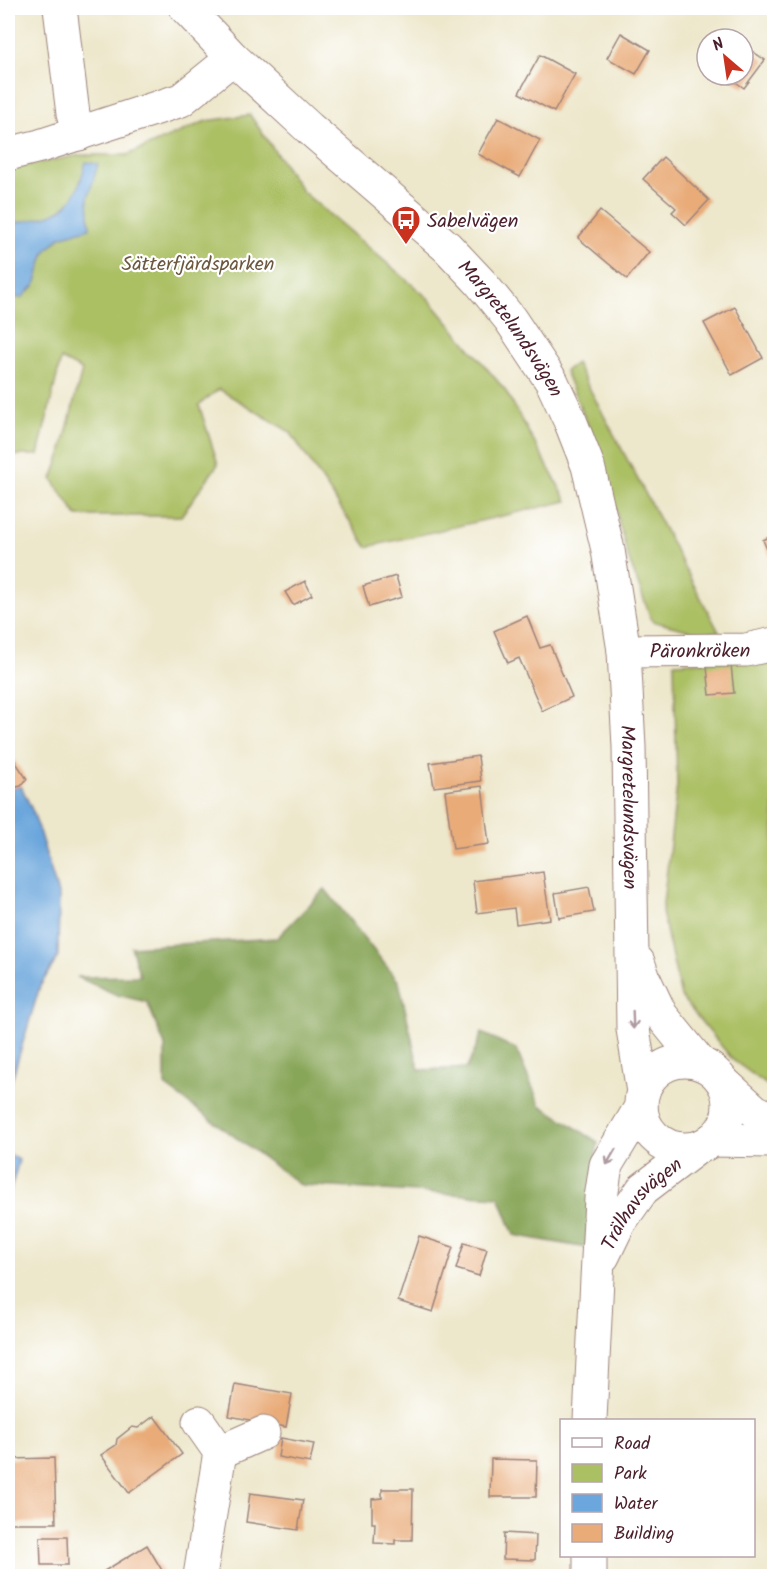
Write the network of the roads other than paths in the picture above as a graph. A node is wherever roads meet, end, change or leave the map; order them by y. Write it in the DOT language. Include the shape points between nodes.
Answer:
graph roads {
  1 [pos="60,8"];
  2 [pos="186,8"];
  3 [pos="233,58"];
  4 [pos="79,134"];
  5 [pos="8,154"];
  6 [pos="774,644"];
  7 [pos="624,651"];
  8 [pos="631,940"];
  9 [pos="712,1073"];
  10 [pos="642,1100"];
  11 [pos="774,1120"];
  12 [pos="774,1141"];
  13 [pos="704,1143"];
  14 [pos="598,1269"];
  15 [pos="590,1419"];
  16 [pos="200,1422"];
  17 [pos="263,1432"];
  18 [pos="220,1452"];
  19 [pos="590,1557"];
  20 [pos="200,1576"];
  21 [pos="590,1576"];
  1 -- 4 [label="street"];
  2 -- 3 [label="street, Margretelundsvägen"];
  3 -- 4 [label="street" via="181,100"];
  3 -- 7 [label="street, Margretelundsvägen" via="447,247 510,319 552,381 588,466 608,550"];
  4 -- 5 [label="street"];
  6 -- 7 [label="street, Päronkröken" via="746,650"];
  7 -- 8 [label="street, Margretelundsvägen"];
  8 -- 9 [label="street, Margretelundsvägen" via="661,1015"];
  8 -- 10 [label="street, Margretelundsvägen, one-way" via="633,1029"];
  9 -- 10 [label="street" via="686,1061 669,1064 650,1079"];
  9 -- 11 [label="street, Margretelundsvägen" via="755,1112"];
  9 -- 13 [label="street" via="728,1096 728,1112 722,1129"];
  10 -- 13 [label="street" via="643,1117 660,1141 682,1149"];
  10 -- 14 [label="street, Trälhavsvägen, one-way" via="606,1165"];
  12 -- 13 [label="street"];
  13 -- 14 [label="street, Trälhavsvägen" via="644,1189 619,1223"];
  14 -- 15 [label="street, Trälhavsvägen"];
  16 -- 18 [label="street"];
  17 -- 18 [label="street"];
  18 -- 20 [label="street"];
  19 -- 21 [label="street"];
}
